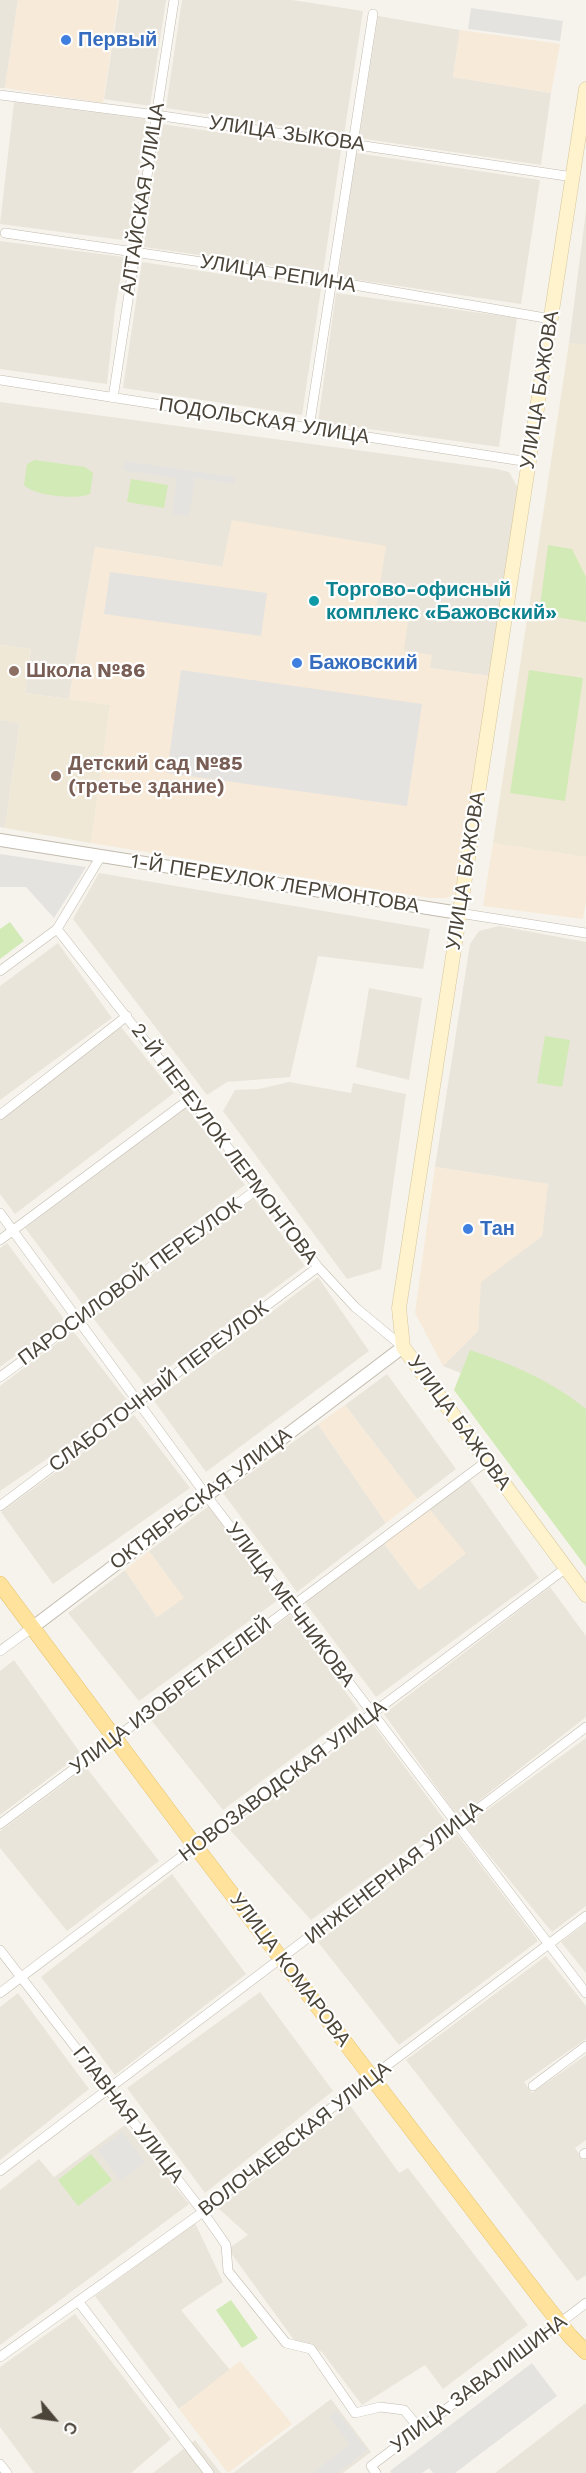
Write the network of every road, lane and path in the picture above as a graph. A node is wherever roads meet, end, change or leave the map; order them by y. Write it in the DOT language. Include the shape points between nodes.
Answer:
graph roads {
  1 [pos="174,0"];
  2 [pos="373,14"];
  3 [pos="586,89"];
  4 [pos="0,95"];
  5 [pos="156,115"];
  6 [pos="352,144"];
  7 [pos="573,177"];
  8 [pos="5,233"];
  9 [pos="134,251"];
  10 [pos="331,281"];
  11 [pos="551,319"];
  12 [pos="0,380"];
  13 [pos="113,398"];
  14 [pos="309,428"];
  15 [pos="529,462"];
  16 [pos="0,840"];
  17 [pos="101,856"];
  18 [pos="459,913"];
  19 [pos="57,929"];
  20 [pos="586,933"];
  21 [pos="0,971"];
  22 [pos="127,1016"];
  23 [pos="191,1098"];
  24 [pos="0,1115"];
  25 [pos="259,1188"];
  26 [pos="0,1214"];
  27 [pos="13,1230"];
  28 [pos="0,1240"];
  29 [pos="318,1267"];
  30 [pos="78,1320"];
  31 [pos="403,1347"];
  32 [pos="0,1377"];
  33 [pos="139,1403"];
  34 [pos="487,1461"];
  35 [pos="206,1495"];
  36 [pos="0,1506"];
  37 [pos="566,1568"];
  38 [pos="0,1584"];
  39 [pos="586,1595"];
  40 [pos="291,1607"];
  41 [pos="33,1627"];
  42 [pos="0,1651"];
  43 [pos="373,1714"];
  44 [pos="586,1727"];
  45 [pos="115,1739"];
  46 [pos="0,1824"];
  47 [pos="457,1825"];
  48 [pos="196,1847"];
  49 [pos="586,1917"];
  50 [pos="548,1945"];
  51 [pos="0,1950"];
  52 [pos="282,1959"];
  53 [pos="21,1978"];
  54 [pos="0,1993"];
  55 [pos="586,1993"];
  56 [pos="586,2046"];
  57 [pos="372,2077"];
  58 [pos="532,2086"];
  59 [pos="108,2089"];
  60 [pos="0,2171"];
  61 [pos="203,2212"];
  62 [pos="78,2301"];
  63 [pos="586,2303"];
  64 [pos="560,2323"];
  65 [pos="586,2352"];
  66 [pos="0,2357"];
  67 [pos="420,2429"];
  68 [pos="0,2464"];
  69 [pos="374,2470"];
  70 [pos="7,2473"];
  71 [pos="209,2473"];
  1 -- 5 [label="street, АЛТАЙСКАЯ УЛИЦА"];
  2 -- 6 [label="street"];
  3 -- 7 [label="main road, УЛИЦА БАЖОВА"];
  4 -- 5 [label="street, УЛИЦА ЗЫКОВА"];
  5 -- 6 [label="street, УЛИЦА ЗЫКОВА"];
  5 -- 9 [label="street, АЛТАЙСКАЯ УЛИЦА"];
  6 -- 7 [label="street, УЛИЦА ЗЫКОВА"];
  6 -- 10 [label="street"];
  7 -- 11 [label="main road, УЛИЦА БАЖОВА"];
  8 -- 9 [label="street, УЛИЦА РЕПИНА"];
  9 -- 10 [label="street, УЛИЦА РЕПИНА"];
  9 -- 13 [label="street, АЛТАЙСКАЯ УЛИЦА"];
  10 -- 11 [label="street, УЛИЦА РЕПИНА"];
  10 -- 14 [label="street"];
  11 -- 15 [label="main road, УЛИЦА БАЖОВА"];
  12 -- 13 [label="street, ПОДОЛЬСКАЯ УЛИЦА"];
  13 -- 14 [label="street, ПОДОЛЬСКАЯ УЛИЦА"];
  14 -- 15 [label="street, ПОДОЛЬСКАЯ УЛИЦА"];
  15 -- 18 [label="main road, УЛИЦА БАЖОВА"];
  16 -- 17 [label="street, 1-Й ПЕРЕУЛОК ЛЕРМОНТОВА"];
  17 -- 18 [label="street, 1-Й ПЕРЕУЛОК ЛЕРМОНТОВА"];
  17 -- 19 [label="street"];
  18 -- 20 [label="street, 1-Й ПЕРЕУЛОК ЛЕРМОНТОВА"];
  18 -- 31 [label="main road, УЛИЦА БАЖОВА" via="399,1308"];
  19 -- 21 [label="street"];
  19 -- 22 [label="street, 2-Й ПЕРЕУЛОК ЛЕРМОНТОВА"];
  22 -- 23 [label="street, 2-Й ПЕРЕУЛОК ЛЕРМОНТОВА"];
  22 -- 24 [label="street"];
  23 -- 25 [label="street, 2-Й ПЕРЕУЛОК ЛЕРМОНТОВА"];
  23 -- 27 [label="street"];
  25 -- 29 [label="street, 2-Й ПЕРЕУЛОК ЛЕРМОНТОВА"];
  25 -- 30 [label="street, ПАРОСИЛОВОЙ ПЕРЕУЛОК"];
  26 -- 27 [label="street, УЛИЦА МЕЧНИКОВА"];
  27 -- 28 [label="street"];
  27 -- 30 [label="street, УЛИЦА МЕЧНИКОВА"];
  29 -- 31 [label="street, 2-Й ПЕРЕУЛОК ЛЕРМОНТОВА" via="355,1307"];
  29 -- 33 [label="street, СЛАБОТОЧНЫЙ ПЕРЕУЛОК"];
  30 -- 32 [label="street, ПАРОСИЛОВОЙ ПЕРЕУЛОК"];
  30 -- 33 [label="street, УЛИЦА МЕЧНИКОВА"];
  31 -- 34 [label="main road, УЛИЦА БАЖОВА"];
  31 -- 35 [label="street, ОКТЯБРЬСКАЯ УЛИЦА"];
  33 -- 35 [label="street, УЛИЦА МЕЧНИКОВА"];
  33 -- 36 [label="street, СЛАБОТОЧНЫЙ ПЕРЕУЛОК"];
  34 -- 37 [label="main road, УЛИЦА БАЖОВА"];
  34 -- 40 [label="street, УЛИЦА ИЗОБРЕТАТЕЛЕЙ"];
  35 -- 40 [label="street, УЛИЦА МЕЧНИКОВА"];
  35 -- 41 [label="street, ОКТЯБРЬСКАЯ УЛИЦА"];
  37 -- 39 [label="main road, УЛИЦА БАЖОВА"];
  37 -- 43 [label="street, НОВОЗАВОДСКАЯ УЛИЦА"];
  38 -- 41 [label="main road, УЛИЦА КОМАРОВА"];
  40 -- 43 [label="street, УЛИЦА МЕЧНИКОВА"];
  40 -- 45 [label="street, УЛИЦА ИЗОБРЕТАТЕЛЕЙ"];
  41 -- 42 [label="street, ОКТЯБРЬСКАЯ УЛИЦА"];
  41 -- 45 [label="main road, УЛИЦА КОМАРОВА"];
  43 -- 47 [label="street, УЛИЦА МЕЧНИКОВА"];
  43 -- 48 [label="street, НОВОЗАВОДСКАЯ УЛИЦА"];
  44 -- 47 [label="street, ИНЖЕНЕРНАЯ УЛИЦА"];
  45 -- 46 [label="street, УЛИЦА ИЗОБРЕТАТЕЛЕЙ"];
  45 -- 48 [label="main road, УЛИЦА КОМАРОВА"];
  47 -- 50 [label="street, УЛИЦА МЕЧНИКОВА"];
  47 -- 52 [label="street, ИНЖЕНЕРНАЯ УЛИЦА"];
  48 -- 52 [label="main road, УЛИЦА КОМАРОВА"];
  48 -- 53 [label="street, НОВОЗАВОДСКАЯ УЛИЦА"];
  49 -- 50 [label="street, ВОЛОЧАЕВСКАЯ УЛИЦА"];
  50 -- 55 [label="street, УЛИЦА МЕЧНИКОВА"];
  50 -- 57 [label="street, ВОЛОЧАЕВСКАЯ УЛИЦА"];
  51 -- 53 [label="street, ГЛАВНАЯ УЛИЦА"];
  52 -- 57 [label="main road, УЛИЦА КОМАРОВА"];
  52 -- 59 [label="street, ИНЖЕНЕРНАЯ УЛИЦА"];
  53 -- 54 [label="street, НОВОЗАВОДСКАЯ УЛИЦА"];
  53 -- 59 [label="street, ГЛАВНАЯ УЛИЦА"];
  56 -- 58 [label="street"];
  57 -- 61 [label="street, ВОЛОЧАЕВСКАЯ УЛИЦА"];
  57 -- 64 [label="main road, УЛИЦА КОМАРОВА"];
  59 -- 60 [label="street, ИНЖЕНЕРНАЯ УЛИЦА"];
  59 -- 61 [label="street, ГЛАВНАЯ УЛИЦА"];
  61 -- 62 [label="street, ВОЛОЧАЕВСКАЯ УЛИЦА"];
  61 -- 67 [label="street, ГЛАВНАЯ УЛИЦА" via="226,2246 228,2271 286,2343 311,2349 356,2413 380,2407 404,2410"];
  62 -- 66 [label="street, ВОЛОЧАЕВСКАЯ УЛИЦА"];
  62 -- 71 [label="street"];
  63 -- 64 [label="street, УЛИЦА ЗАВАЛИШИНА"];
  64 -- 65 [label="main road, УЛИЦА КОМАРОВА"];
  64 -- 67 [label="street, УЛИЦА ЗАВАЛИШИНА"];
  67 -- 69 [label="street, УЛИЦА ЗАВАЛИШИНА"];
  68 -- 70 [label="street"];
}
